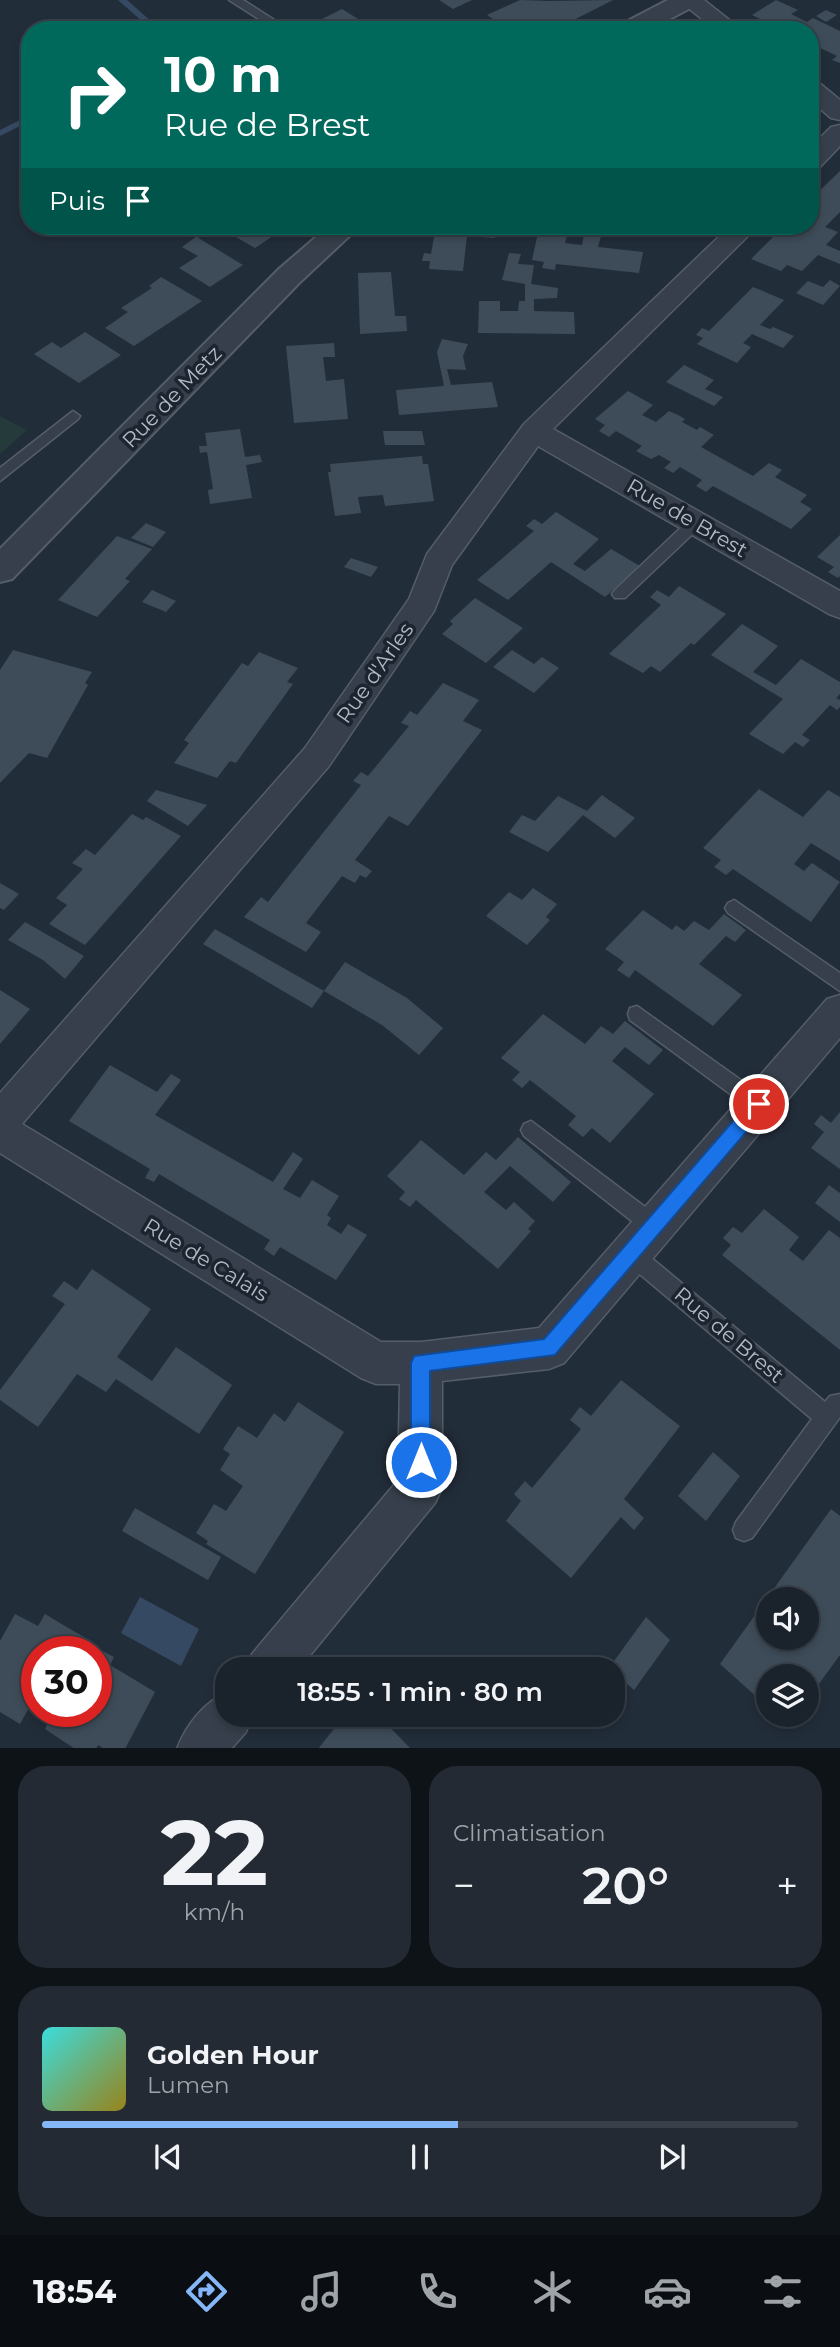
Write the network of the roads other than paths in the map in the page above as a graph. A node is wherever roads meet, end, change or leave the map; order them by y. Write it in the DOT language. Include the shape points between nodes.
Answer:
graph roads {
  1 [pos="235,0"];
  2 [pos="688,0"];
  3 [pos="269,21"];
  4 [pos="647,21"];
  5 [pos="718,21"];
  6 [pos="819,95"];
  7 [pos="840,113"];
  8 [pos="840,132"];
  9 [pos="819,154"];
  10 [pos="336,235"];
  11 [pos="737,235"];
  12 [pos="73,416"];
  13 [pos="534,431"];
  14 [pos="0,477"];
  15 [pos="695,523"];
  16 [pos="0,570"];
  17 [pos="620,594"];
  18 [pos="840,606"];
  19 [pos="734,908"];
  20 [pos="840,983"];
  21 [pos="840,1011"];
  22 [pos="636,1014"];
  23 [pos="759,1104"];
  24 [pos="0,1121"];
  25 [pos="531,1130"];
  26 [pos="0,1132"];
  27 [pos="642,1239"];
  28 [pos="421,1363"];
  29 [pos="834,1411"];
  30 [pos="744,1530"];
  31 [pos="279,1657"];
  32 [pos="218,1727"];
  33 [pos="200,1748"];
  1 -- 3 [label="lane"];
  2 -- 4 [label="street"];
  2 -- 5 [label="street"];
  6 -- 7 [label="street"];
  8 -- 9 [label="street"];
  10 -- 16 [label="street, Rue de Metz" via="289,276"];
  11 -- 13 [label="street, Rue d'Arles"];
  12 -- 14 [label="lane"];
  13 -- 15 [label="street, Rue de Brest"];
  13 -- 24 [label="street, Rue d'Arles" via="438,562 423,603 317,757"];
  15 -- 17 [label="lane"];
  15 -- 18 [label="street, Rue de Brest"];
  19 -- 20 [label="lane"];
  21 -- 23 [label="street"];
  22 -- 23 [label="lane"];
  23 -- 27 [label="street"];
  25 -- 27 [label="lane, Rue de Brest"];
  26 -- 28 [label="street, Rue de Calais" via="376,1363"];
  27 -- 28 [label="street" via="549,1348"];
  27 -- 29 [label="lane, Rue de Brest"];
  28 -- 31 [label="street" via="421,1488"];
  29 -- 30 [label="lane, Rue de Brest"];
  32 -- 33 [label="street"];
}
